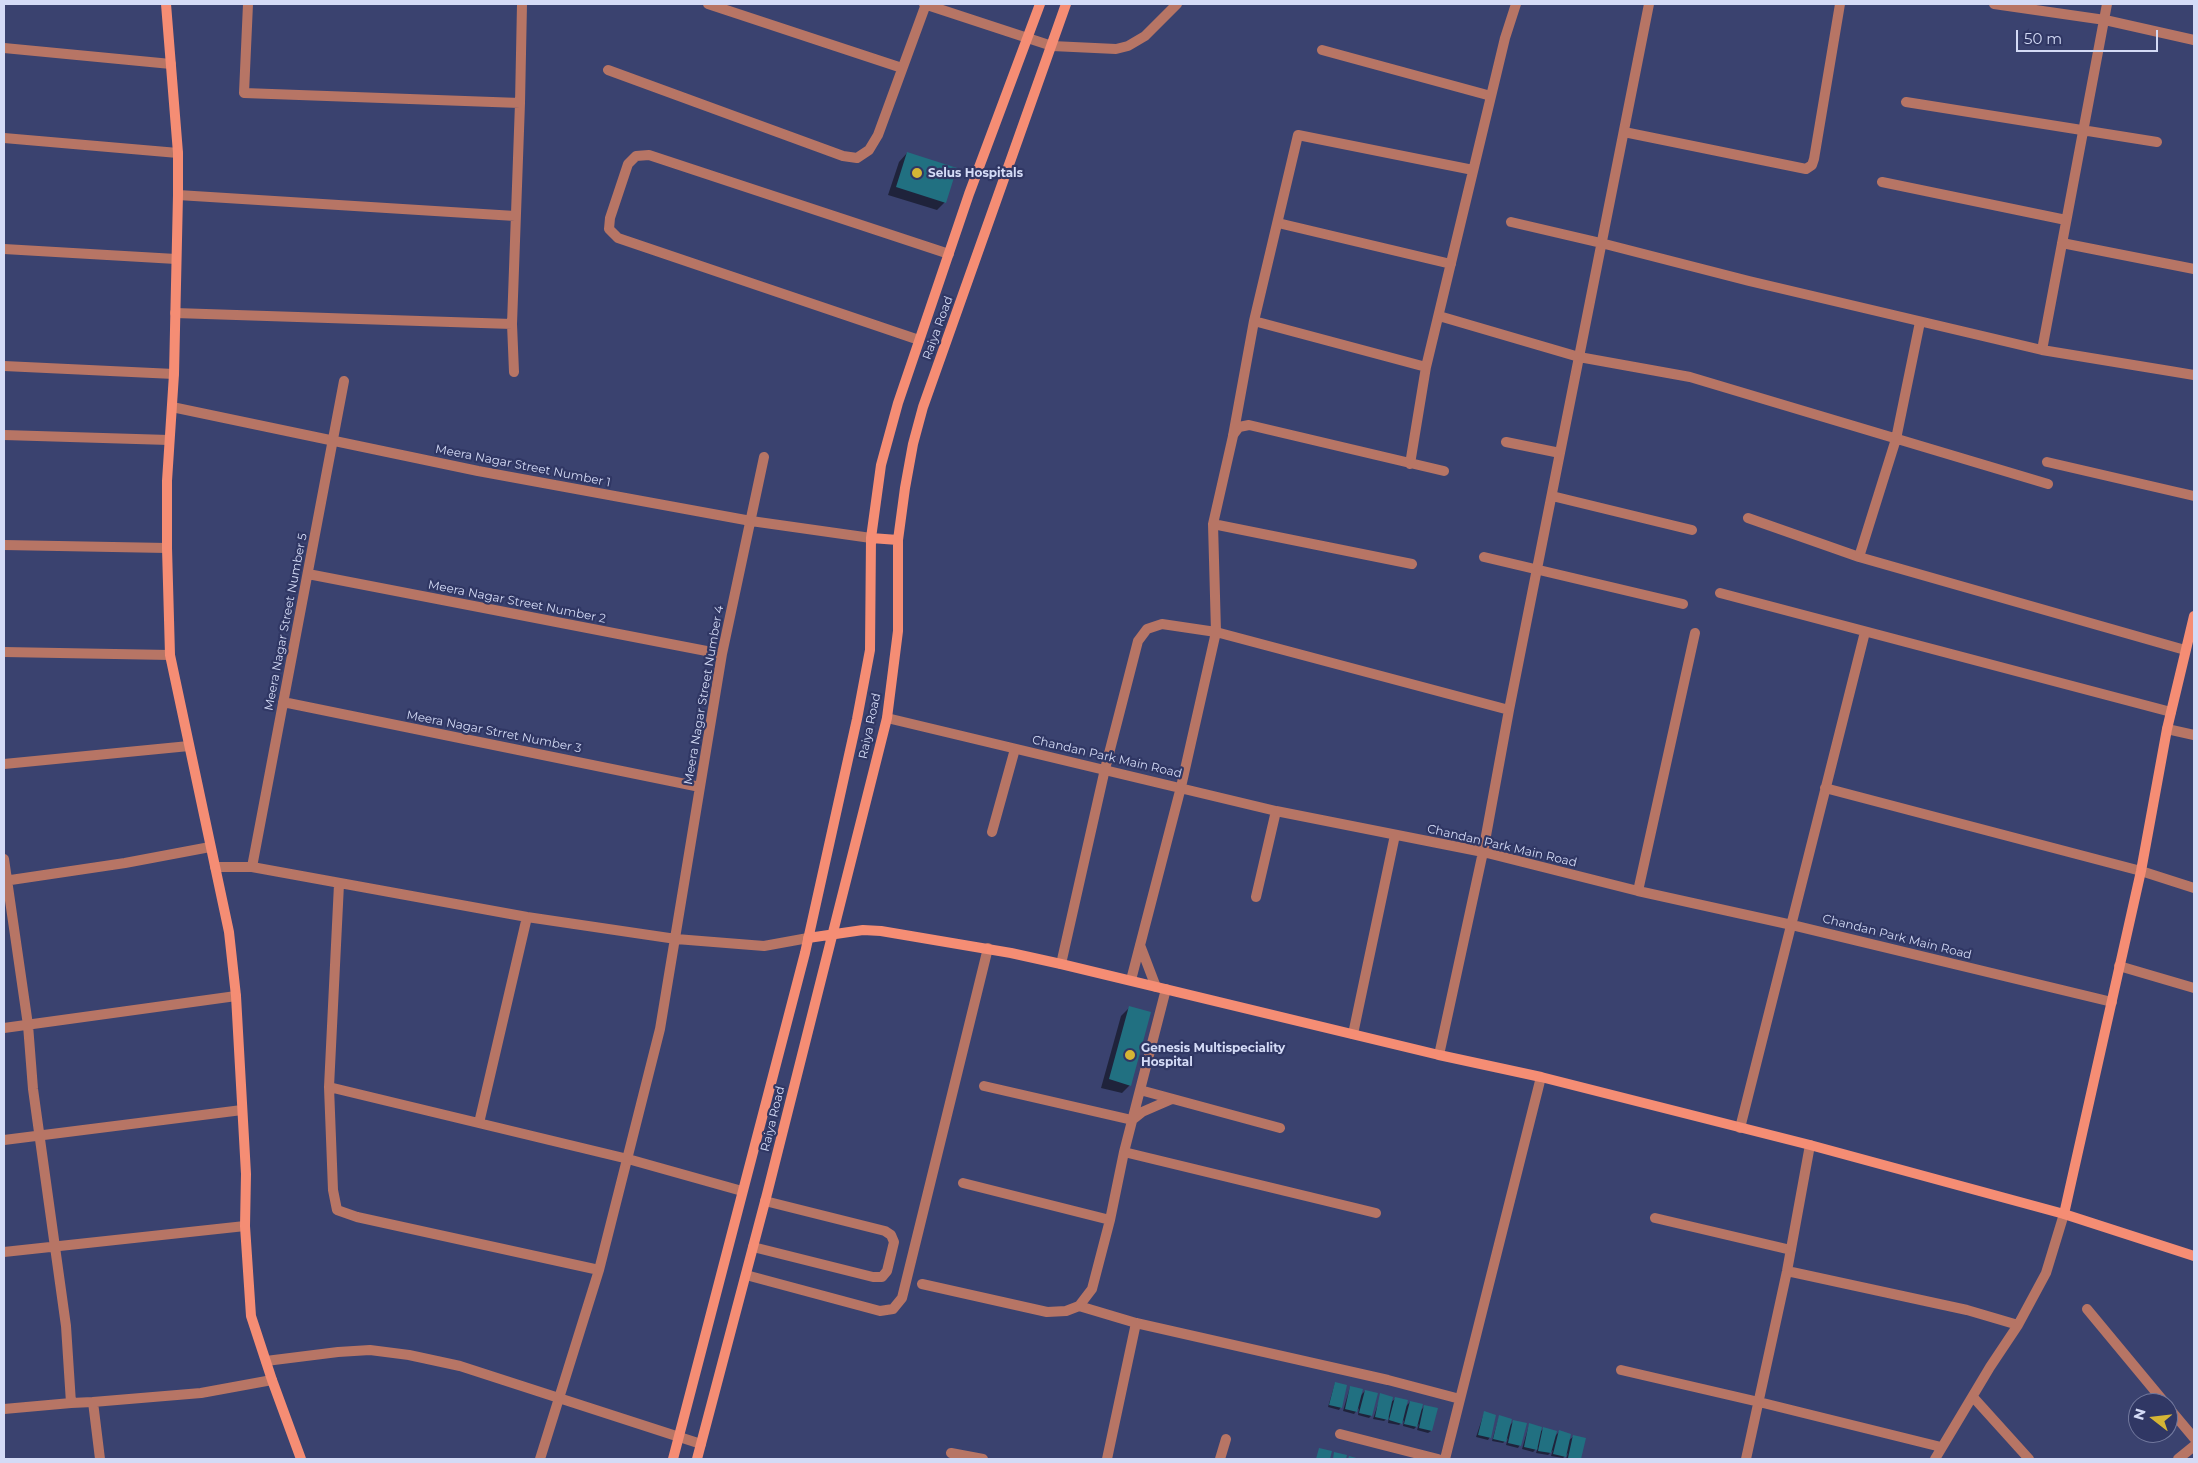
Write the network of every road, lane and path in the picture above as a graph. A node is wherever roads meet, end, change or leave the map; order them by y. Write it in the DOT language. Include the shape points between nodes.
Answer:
graph roads {
  1 [pos="166,4"];
  2 [pos="248,4"];
  3 [pos="522,4"];
  4 [pos="708,4"];
  5 [pos="925,4"];
  6 [pos="1040,4"];
  7 [pos="1066,4"];
  8 [pos="1177,4"];
  9 [pos="1516,4"];
  10 [pos="1649,4"];
  11 [pos="1840,4"];
  12 [pos="1994,4"];
  13 [pos="2107,4"];
  14 [pos="2105,20"];
  15 [pos="1027,39"];
  16 [pos="2194,40"];
  17 [pos="1052,46"];
  18 [pos="4,48"];
  19 [pos="1322,50"];
  20 [pos="171,64"];
  21 [pos="902,68"];
  22 [pos="608,70"];
  23 [pos="1491,96"];
  24 [pos="1906,102"];
  25 [pos="520,103"];
  26 [pos="2082,130"];
  27 [pos="1624,132"];
  28 [pos="4,138"];
  29 [pos="2157,142"];
  30 [pos="178,153"];
  31 [pos="1473,170"];
  32 [pos="1882,182"];
  33 [pos="178,195"];
  34 [pos="515,216"];
  35 [pos="2066,220"];
  36 [pos="1511,222"];
  37 [pos="1278,223"];
  38 [pos="1601,243"];
  39 [pos="2062,243"];
  40 [pos="4,249"];
  41 [pos="949,254"];
  42 [pos="176,259"];
  43 [pos="1451,264"];
  44 [pos="2194,269"];
  45 [pos="175,313"];
  46 [pos="1439,316"];
  47 [pos="1254,322"];
  48 [pos="1920,322"];
  49 [pos="512,324"];
  50 [pos="919,340"];
  51 [pos="2042,350"];
  52 [pos="1578,357"];
  53 [pos="4,366"];
  54 [pos="1426,367"];
  55 [pos="514,372"];
  56 [pos="174,374"];
  57 [pos="2194,375"];
  58 [pos="344,381"];
  59 [pos="172,407"];
  60 [pos="4,436"];
  61 [pos="1233,436"];
  62 [pos="1896,439"];
  63 [pos="168,440"];
  64 [pos="333,441"];
  65 [pos="1506,442"];
  66 [pos="1560,453"];
  67 [pos="764,457"];
  68 [pos="2047,462"];
  69 [pos="1410,464"];
  70 [pos="1444,471"];
  71 [pos="2048,484"];
  72 [pos="1552,496"];
  73 [pos="2194,496"];
  74 [pos="1748,518"];
  75 [pos="751,522"];
  76 [pos="1213,524"];
  77 [pos="1692,530"];
  78 [pos="871,538"];
  79 [pos="898,540"];
  80 [pos="4,545"];
  81 [pos="167,548"];
  82 [pos="1484,557"];
  83 [pos="1859,557"];
  84 [pos="1412,564"];
  85 [pos="1538,569"];
  86 [pos="308,574"];
  87 [pos="1720,593"];
  88 [pos="1683,604"];
  89 [pos="2194,616"];
  90 [pos="1216,632"];
  91 [pos="1865,632"];
  92 [pos="1695,633"];
  93 [pos="2192,639"];
  94 [pos="2185,650"];
  95 [pos="4,652"];
  96 [pos="722,654"];
  97 [pos="170,655"];
  98 [pos="283,702"];
  99 [pos="1509,710"];
  100 [pos="2171,712"];
  101 [pos="886,718"];
  102 [pos="2167,729"];
  103 [pos="2194,736"];
  104 [pos="189,746"];
  105 [pos="1015,749"];
  106 [pos="4,764"];
  107 [pos="1105,769"];
  108 [pos="700,787"];
  109 [pos="1181,787"];
  110 [pos="1825,788"];
  111 [pos="1276,811"];
  112 [pos="992,832"];
  113 [pos="1396,835"];
  114 [pos="210,847"];
  115 [pos="1483,852"];
  116 [pos="4,859"];
  117 [pos="215,867"];
  118 [pos="252,868"];
  119 [pos="2141,871"];
  120 [pos="5,881"];
  121 [pos="339,884"];
  122 [pos="2194,888"];
  123 [pos="1638,891"];
  124 [pos="1256,897"];
  125 [pos="527,917"];
  126 [pos="1792,925"];
  127 [pos="833,933"];
  128 [pos="808,938"];
  129 [pos="676,939"];
  130 [pos="1140,945"];
  131 [pos="988,948"];
  132 [pos="1061,964"];
  133 [pos="2118,966"];
  134 [pos="1131,980"];
  135 [pos="1161,988"];
  136 [pos="2194,988"];
  137 [pos="236,996"];
  138 [pos="2112,1002"];
  139 [pos="28,1025"];
  140 [pos="4,1028"];
  141 [pos="1353,1034"];
  142 [pos="1440,1055"];
  143 [pos="1541,1077"];
  144 [pos="984,1086"];
  145 [pos="329,1087"];
  146 [pos="1140,1090"];
  147 [pos="1172,1099"];
  148 [pos="242,1110"];
  149 [pos="1132,1120"];
  150 [pos="479,1123"];
  151 [pos="1280,1128"];
  152 [pos="1740,1128"];
  153 [pos="40,1136"];
  154 [pos="4,1140"];
  155 [pos="1810,1145"];
  156 [pos="1124,1152"];
  157 [pos="628,1159"];
  158 [pos="963,1183"];
  159 [pos="742,1191"];
  160 [pos="765,1200"];
  161 [pos="1376,1214"];
  162 [pos="2064,1214"];
  163 [pos="1655,1218"];
  164 [pos="1110,1220"];
  165 [pos="245,1226"];
  166 [pos="54,1247"];
  167 [pos="753,1247"];
  168 [pos="1791,1250"];
  169 [pos="4,1252"];
  170 [pos="2194,1256"];
  171 [pos="599,1270"];
  172 [pos="1788,1271"];
  173 [pos="746,1275"];
  174 [pos="922,1284"];
  175 [pos="1079,1306"];
  176 [pos="2087,1309"];
  177 [pos="1136,1323"];
  178 [pos="2018,1325"];
  179 [pos="266,1361"];
  180 [pos="1621,1370"];
  181 [pos="272,1380"];
  182 [pos="2157,1393"];
  183 [pos="1973,1397"];
  184 [pos="560,1398"];
  185 [pos="1460,1399"];
  186 [pos="93,1402"];
  187 [pos="1759,1402"];
  188 [pos="71,1403"];
  189 [pos="4,1409"];
  190 [pos="2178,1419"];
  191 [pos="1340,1434"];
  192 [pos="678,1436"];
  193 [pos="2194,1438"];
  194 [pos="1226,1439"];
  195 [pos="700,1444"];
  196 [pos="2194,1446"];
  197 [pos="1941,1447"];
  198 [pos="951,1453"];
  199 [pos="100,1459"];
  200 [pos="301,1459"];
  201 [pos="540,1459"];
  202 [pos="672,1459"];
  203 [pos="697,1459"];
  204 [pos="983,1459"];
  205 [pos="1107,1459"];
  206 [pos="1220,1459"];
  207 [pos="1438,1459"];
  208 [pos="1445,1459"];
  209 [pos="1746,1459"];
  210 [pos="1935,1459"];
  211 [pos="2029,1459"];
  212 [pos="2178,1459"];
  1 -- 20 [label="street"];
  2 -- 25 [label="street" via="244,93"];
  3 -- 25 [label="street"];
  4 -- 21 [label="street"];
  5 -- 15 [label="street"];
  5 -- 21 [label="street"];
  6 -- 15 [label="street, Raiya Road"];
  7 -- 17 [label="street, Raiya Road"];
  8 -- 17 [label="street" via="1145,36 1128,46 1116,49"];
  9 -- 23 [label="street"];
  10 -- 27 [label="street"];
  11 -- 27 [label="street" via="1814,160 1806,170"];
  12 -- 14 [label="street"];
  13 -- 14 [label="street"];
  14 -- 16 [label="street"];
  14 -- 26 [label="street"];
  15 -- 17 [label="street"];
  15 -- 41 [label="street, Raiya Road"];
  17 -- 79 [label="street, Raiya Road" via="923,407 906,479"];
  18 -- 20 [label="street"];
  19 -- 23 [label="street"];
  20 -- 30 [label="street"];
  21 -- 22 [label="street" via="878,135 869,150 857,158 843,156"];
  23 -- 31 [label="street"];
  24 -- 26 [label="street"];
  25 -- 34 [label="street"];
  26 -- 29 [label="street"];
  26 -- 35 [label="street"];
  27 -- 38 [label="street"];
  28 -- 30 [label="street"];
  30 -- 33 [label="street"];
  31 -- 37 [label="street" via="1298,135"];
  31 -- 43 [label="street"];
  32 -- 35 [label="street"];
  33 -- 34 [label="street"];
  33 -- 42 [label="street"];
  34 -- 49 [label="street"];
  35 -- 39 [label="street"];
  36 -- 38 [label="street"];
  37 -- 43 [label="street"];
  37 -- 47 [label="street"];
  38 -- 48 [label="street"];
  38 -- 52 [label="street"];
  39 -- 44 [label="street"];
  39 -- 51 [label="street"];
  40 -- 42 [label="street"];
  41 -- 50 [label="street, Raiya Road"];
  41 -- 50 [label="street" via="649,155 636,156 628,164 610,218 609,229 618,238"];
  42 -- 45 [label="street"];
  43 -- 46 [label="street"];
  45 -- 49 [label="street"];
  45 -- 56 [label="street"];
  46 -- 52 [label="street"];
  46 -- 54 [label="street"];
  47 -- 54 [label="street"];
  47 -- 61 [label="street"];
  48 -- 51 [label="street"];
  48 -- 62 [label="street"];
  49 -- 55 [label="street"];
  50 -- 78 [label="street, Raiya Road" via="881,465"];
  51 -- 57 [label="street"];
  52 -- 62 [label="street" via="1690,377"];
  52 -- 66 [label="street"];
  53 -- 56 [label="street"];
  54 -- 69 [label="street"];
  56 -- 59 [label="street"];
  58 -- 64 [label="street, Meera Nagar Street Number 5"];
  59 -- 63 [label="street"];
  59 -- 64 [label="street, Meera Nagar Street Number 1"];
  60 -- 63 [label="street"];
  61 -- 69 [label="street" via="1239,428 1249,425"];
  61 -- 76 [label="street"];
  62 -- 71 [label="street"];
  62 -- 83 [label="street"];
  63 -- 81 [label="street"];
  64 -- 75 [label="street, Meera Nagar Street Number 1"];
  64 -- 86 [label="street, Meera Nagar Street Number 5"];
  65 -- 66 [label="street"];
  66 -- 72 [label="street"];
  67 -- 75 [label="street, Meera Nagar Street Number 4"];
  68 -- 73 [label="street"];
  69 -- 70 [label="street"];
  72 -- 77 [label="street"];
  72 -- 85 [label="street"];
  74 -- 83 [label="street"];
  75 -- 78 [label="street, Meera Nagar Street Number 1"];
  75 -- 96 [label="street, Meera Nagar Street Number 4"];
  76 -- 84 [label="street"];
  76 -- 90 [label="street"];
  78 -- 79 [label="street"];
  78 -- 128 [label="street, Raiya Road" via="870,650"];
  79 -- 101 [label="street, Raiya Road" via="898,630"];
  80 -- 81 [label="street"];
  81 -- 97 [label="street"];
  82 -- 85 [label="street"];
  83 -- 94 [label="street"];
  85 -- 88 [label="street"];
  85 -- 99 [label="street"];
  86 -- 96 [label="street, Meera Nagar Street Number 2"];
  86 -- 98 [label="street, Meera Nagar Street Number 5"];
  87 -- 91 [label="street"];
  89 -- 93 [label="street"];
  90 -- 99 [label="street"];
  90 -- 107 [label="street" via="1162,624 1147,629 1138,641"];
  90 -- 109 [label="street"];
  91 -- 100 [label="street"];
  91 -- 110 [label="street"];
  92 -- 123 [label="street"];
  93 -- 94 [label="street"];
  94 -- 100 [label="street"];
  95 -- 97 [label="street"];
  96 -- 108 [label="street, Meera Nagar Street Number 4"];
  97 -- 104 [label="street"];
  98 -- 108 [label="street, Meera Nagar Strret Number 3"];
  98 -- 118 [label="street, Meera Nagar Street Number 5"];
  99 -- 115 [label="street"];
  100 -- 102 [label="street"];
  101 -- 105 [label="street, Chandan Park Main Road"];
  101 -- 127 [label="street, Raiya Road"];
  102 -- 103 [label="street"];
  102 -- 119 [label="street"];
  104 -- 106 [label="street"];
  104 -- 114 [label="street"];
  105 -- 107 [label="street, Chandan Park Main Road"];
  105 -- 112 [label="street"];
  107 -- 109 [label="street, Chandan Park Main Road"];
  107 -- 132 [label="street"];
  108 -- 129 [label="street, Meera Nagar Street Number 4"];
  109 -- 111 [label="street, Chandan Park Main Road"];
  109 -- 130 [label="street"];
  110 -- 119 [label="street"];
  110 -- 126 [label="street"];
  111 -- 113 [label="street, Chandan Park Main Road"];
  111 -- 124 [label="street"];
  113 -- 115 [label="street, Chandan Park Main Road"];
  113 -- 141 [label="street"];
  114 -- 117 [label="street"];
  114 -- 120 [label="street"];
  115 -- 123 [label="street, Chandan Park Main Road"];
  115 -- 142 [label="street"];
  116 -- 120 [label="street"];
  117 -- 118 [label="street"];
  117 -- 137 [label="street" via="229,932"];
  118 -- 121 [label="street"];
  119 -- 122 [label="street"];
  119 -- 133 [label="street"];
  120 -- 139 [label="street"];
  121 -- 125 [label="street"];
  121 -- 145 [label="street"];
  123 -- 126 [label="street, Chandan Park Main Road"];
  125 -- 129 [label="street"];
  125 -- 150 [label="street"];
  126 -- 138 [label="street, Chandan Park Main Road"];
  126 -- 152 [label="street"];
  127 -- 128 [label="street"];
  127 -- 131 [label="street" via="881,931"];
  127 -- 160 [label="street, Raiya Road"];
  128 -- 129 [label="street" via="764,946"];
  128 -- 159 [label="street, Raiya Road"];
  129 -- 157 [label="street, Meera Nagar Street Number 4" via="660,1029"];
  130 -- 134 [label="street"];
  130 -- 135 [label="street"];
  131 -- 132 [label="street"];
  131 -- 173 [label="street" via="902,1298 894,1309 880,1311"];
  132 -- 134 [label="street"];
  133 -- 136 [label="street"];
  133 -- 138 [label="street"];
  134 -- 135 [label="street"];
  135 -- 141 [label="street"];
  135 -- 146 [label="street"];
  137 -- 139 [label="street"];
  137 -- 148 [label="street"];
  138 -- 162 [label="street"];
  139 -- 140 [label="street"];
  139 -- 153 [label="street"];
  141 -- 142 [label="street"];
  142 -- 143 [label="street"];
  143 -- 152 [label="street"];
  143 -- 185 [label="street"];
  144 -- 149 [label="street"];
  145 -- 150 [label="street"];
  145 -- 171 [label="street" via="333,1190 337,1210"];
  146 -- 147 [label="street"];
  146 -- 149 [label="street"];
  147 -- 149 [label="street"];
  147 -- 151 [label="street"];
  148 -- 153 [label="street"];
  148 -- 165 [label="street"];
  149 -- 156 [label="street"];
  150 -- 157 [label="street"];
  152 -- 155 [label="street"];
  153 -- 154 [label="street"];
  153 -- 166 [label="street"];
  155 -- 162 [label="street"];
  155 -- 168 [label="street"];
  156 -- 161 [label="street"];
  156 -- 164 [label="street"];
  157 -- 159 [label="street"];
  157 -- 171 [label="street, Meera Nagar Street Number 4"];
  158 -- 164 [label="street"];
  159 -- 192 [label="street, Raiya Road"];
  160 -- 167 [label="street, Raiya Road"];
  160 -- 167 [label="street" via="885,1231 894,1242 887,1271 882,1277 873,1277"];
  162 -- 170 [label="street"];
  162 -- 178 [label="street" via="2046,1273"];
  163 -- 168 [label="street"];
  164 -- 175 [label="street" via="1092,1289"];
  165 -- 166 [label="street"];
  165 -- 179 [label="street" via="251,1316"];
  166 -- 169 [label="street"];
  166 -- 188 [label="street" via="66,1326"];
  167 -- 173 [label="street, Raiya Road"];
  168 -- 172 [label="street"];
  171 -- 184 [label="street, Meera Nagar Street Number 4"];
  172 -- 178 [label="street" via="1967,1310"];
  172 -- 187 [label="street"];
  173 -- 195 [label="street, Raiya Road"];
  174 -- 175 [label="street" via="1047,1312 1066,1311"];
  175 -- 177 [label="street"];
  176 -- 182 [label="street"];
  177 -- 185 [label="street"];
  177 -- 205 [label="street"];
  178 -- 183 [label="street"];
  179 -- 181 [label="street"];
  179 -- 184 [label="street" via="370,1350 460,1366"];
  180 -- 187 [label="street"];
  181 -- 186 [label="street" via="201,1393"];
  181 -- 200 [label="street"];
  183 -- 197 [label="street"];
  183 -- 211 [label="street"];
  184 -- 192 [label="street"];
  184 -- 201 [label="street, Meera Nagar Street Number 4"];
  185 -- 208 [label="street"];
  186 -- 188 [label="street"];
  186 -- 199 [label="street"];
  187 -- 197 [label="street"];
  187 -- 209 [label="street"];
  188 -- 189 [label="street"];
  190 -- 193 [label="street"];
  191 -- 207 [label="street"];
  192 -- 195 [label="street"];
  192 -- 202 [label="street, Raiya Road"];
  194 -- 206 [label="street"];
  195 -- 203 [label="street, Raiya Road"];
  196 -- 212 [label="street"];
  197 -- 210 [label="street"];
  198 -- 204 [label="street"];
}
